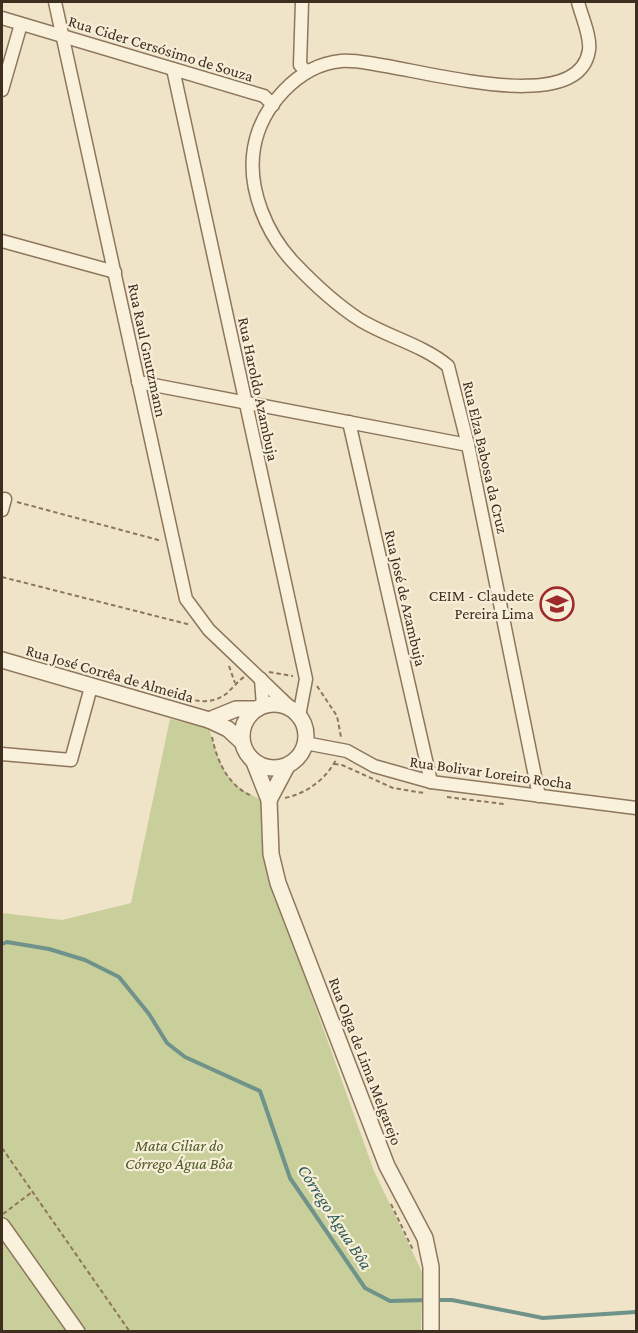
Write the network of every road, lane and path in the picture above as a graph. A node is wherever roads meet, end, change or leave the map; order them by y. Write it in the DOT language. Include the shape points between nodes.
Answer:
graph roads {
  1 [pos="56,2"];
  2 [pos="302,2"];
  3 [pos="578,2"];
  4 [pos="2,18"];
  5 [pos="21,24"];
  6 [pos="65,37"];
  7 [pos="173,69"];
  8 [pos="307,72"];
  9 [pos="2,90"];
  10 [pos="273,105"];
  11 [pos="2,244"];
  12 [pos="115,273"];
  13 [pos="138,382"];
  14 [pos="246,404"];
  15 [pos="349,422"];
  16 [pos="468,445"];
  17 [pos="3,505"];
  18 [pos="174,544"];
  19 [pos="2,577"];
  20 [pos="210,630"];
  21 [pos="2,660"];
  22 [pos="258,676"];
  23 [pos="92,687"];
  24 [pos="158,690"];
  25 [pos="260,707"];
  26 [pos="296,714"];
  27 [pos="209,720"];
  28 [pos="242,742"];
  29 [pos="305,743"];
  30 [pos="2,753"];
  31 [pos="254,762"];
  32 [pos="333,764"];
  33 [pos="287,766"];
  34 [pos="431,782"];
  35 [pos="539,796"];
  36 [pos="269,801"];
  37 [pos="636,808"];
  38 [pos="2,1148"];
  39 [pos="32,1192"];
  40 [pos="2,1215"];
  41 [pos="2,1226"];
  42 [pos="431,1326"];
  43 [pos="77,1332"];
  44 [pos="130,1332"];
  1 -- 6 [label="street, Rua Raul Gnutzmann"];
  2 -- 8 [label="street" via="300,65"];
  3 -- 8 [label="street, Rua Elza Babosa da Cruz" via="590,46 584,64 559,82 517,88 351,61 324,64"];
  4 -- 5 [label="street, Rua Cider Cersósimo de Souza"];
  5 -- 6 [label="street, Rua Cider Cersósimo de Souza"];
  5 -- 9 [label="street"];
  6 -- 7 [label="street, Rua Cider Cersósimo de Souza"];
  6 -- 12 [label="street, Rua Raul Gnutzmann"];
  7 -- 10 [label="street, Rua Cider Cersósimo de Souza" via="264,96"];
  7 -- 14 [label="street, Rua Haroldo Azambuja"];
  8 -- 10 [label="street, Rua Elza Babosa da Cruz"];
  10 -- 16 [label="street, Rua Elza Babosa da Cruz" via="259,130 252,159 258,197 275,238 295,264 361,321 448,366"];
  11 -- 12 [label="street"];
  12 -- 13 [label="street, Rua Raul Gnutzmann"];
  13 -- 14 [label="street"];
  13 -- 18 [label="street, Rua Raul Gnutzmann"];
  14 -- 15 [label="street"];
  14 -- 26 [label="street, Rua Haroldo Azambuja" via="306,679"];
  15 -- 16 [label="street"];
  15 -- 34 [label="street, Rua José de Azambuja"];
  16 -- 35 [label="street, Rua Elza Babosa da Cruz"];
  17 -- 18 [label="path"];
  18 -- 20 [label="street, Rua Raul Gnutzmann" via="186,599"];
  19 -- 20 [label="path"];
  20 -- 22 [label="street, Rua Raul Gnutzmann"];
  21 -- 23 [label="street, Rua José Corrêa de Almeida"];
  22 -- 24 [label="path" via="235,683 214,701 202,702"];
  22 -- 25 [label="street"];
  22 -- 26 [label="street, Rua Raul Gnutzmann"];
  23 -- 27 [label="street, Rua José Corrêa de Almeida"];
  23 -- 30 [label="street" via="71,760"];
  25 -- 26 [label="street" via="280,705"];
  25 -- 27 [label="street" via="236,709"];
  25 -- 28 [label="street" via="244,723"];
  26 -- 29 [label="street" via="305,729"];
  27 -- 28 [label="street, Rua José Corrêa de Almeida" via="228,729"];
  28 -- 31 [label="street"];
  29 -- 33 [label="street" via="301,753"];
  29 -- 34 [label="street, Rua Bolivar Loreiro Rocha" via="347,751 374,766"];
  31 -- 33 [label="street" via="270,768"];
  31 -- 36 [label="street, Rua Olga de Lima Melgarejo"];
  32 -- 36 [label="path" via="306,791"];
  33 -- 36 [label="street"];
  34 -- 35 [label="street, Rua Bolivar Loreiro Rocha"];
  35 -- 37 [label="street, Rua Bolivar Loreiro Rocha"];
  36 -- 42 [label="street, Rua Olga de Lima Melgarejo" via="271,854 278,883 387,1166 425,1238 431,1267"];
  38 -- 39 [label="path"];
  39 -- 40 [label="path"];
  39 -- 44 [label="path"];
  41 -- 43 [label="street"];
}
